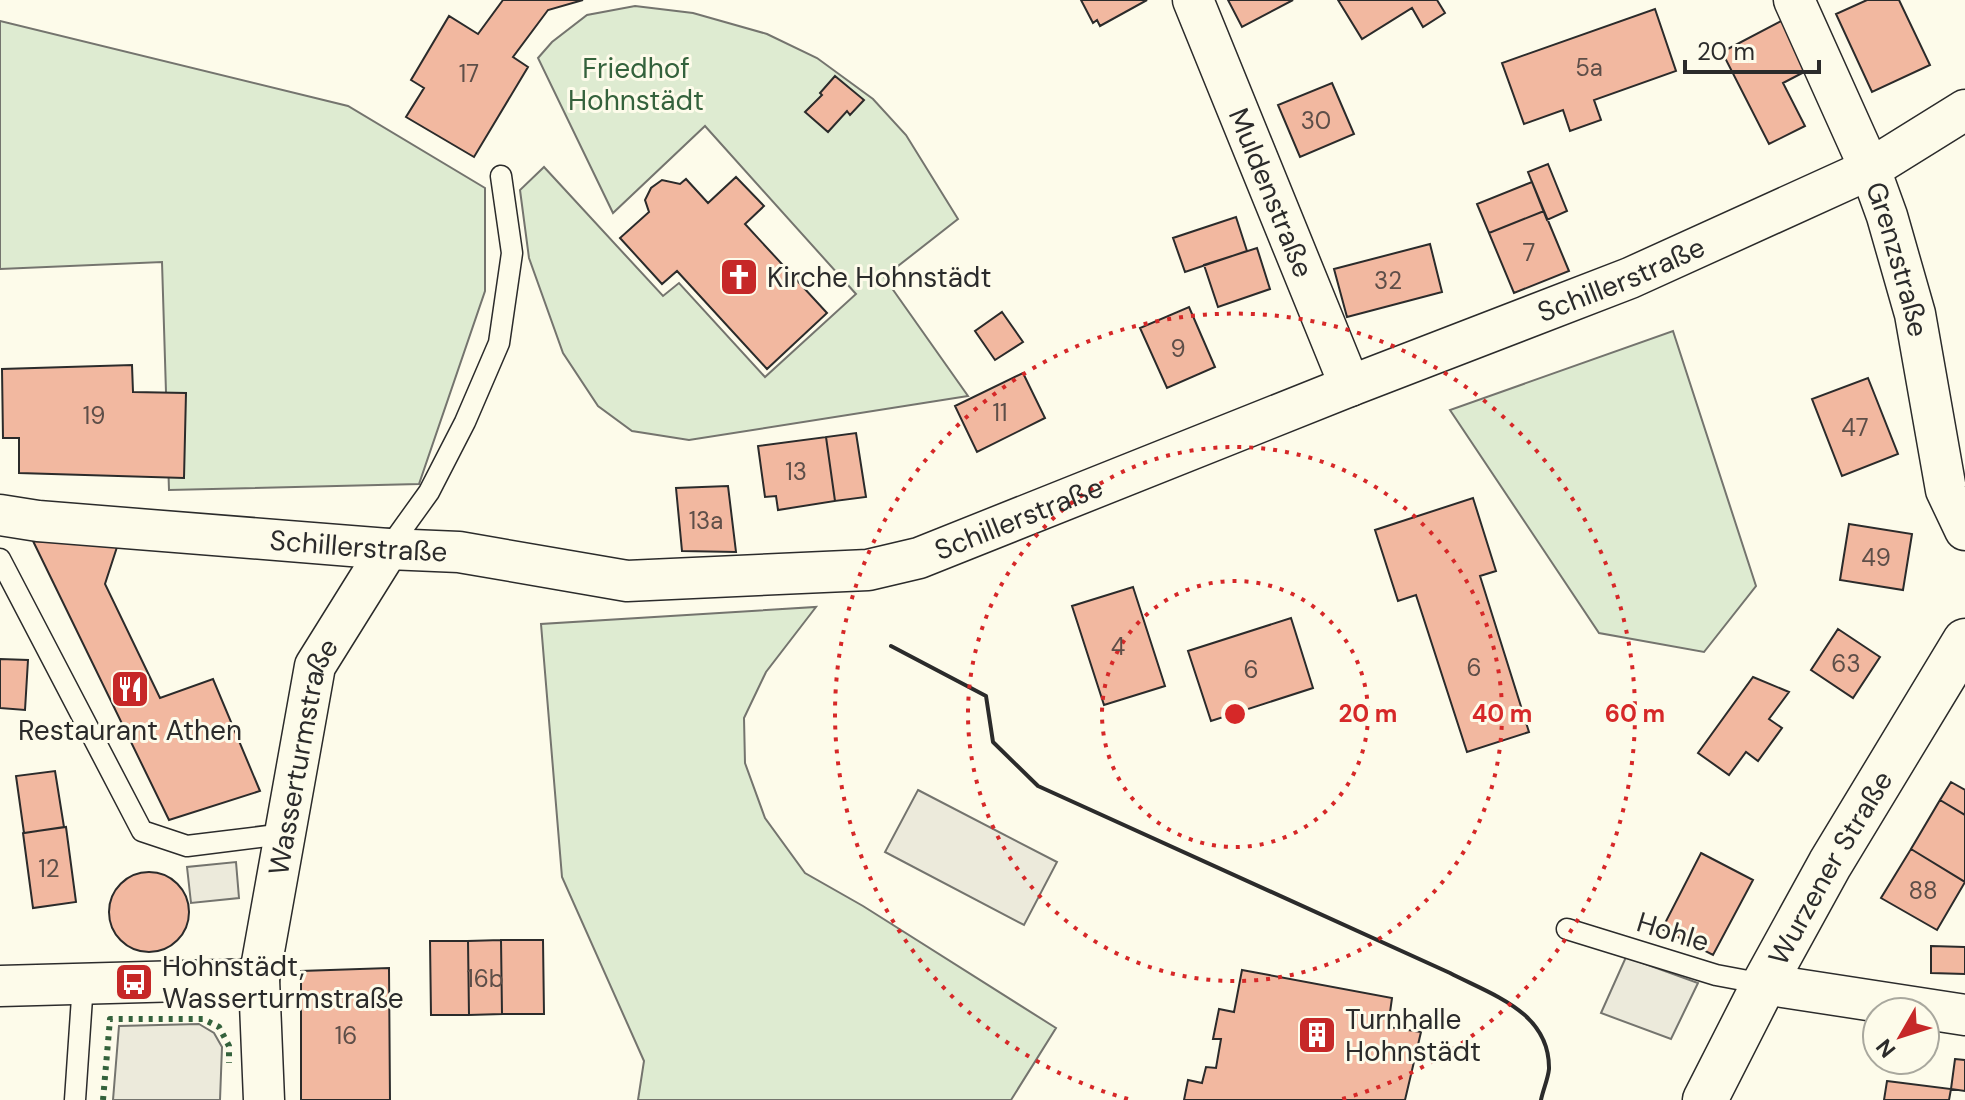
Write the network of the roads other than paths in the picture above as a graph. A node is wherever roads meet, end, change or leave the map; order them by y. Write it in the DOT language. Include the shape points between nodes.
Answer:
graph roads {
  1 [pos="1193,0"];
  2 [pos="1794,0"];
  3 [pos="1965,110"];
  4 [pos="1870,169"];
  5 [pos="501,176"];
  6 [pos="1350,386"];
  7 [pos="0,515"];
  8 [pos="1965,530"];
  9 [pos="388,549"];
  10 [pos="0,559"];
  11 [pos="1965,641"];
  12 [pos="284,834"];
  13 [pos="1567,929"];
  14 [pos="259,979"];
  15 [pos="83,983"];
  16 [pos="1764,984"];
  17 [pos="0,986"];
  18 [pos="1965,1015"];
  19 [pos="75,1100"];
  20 [pos="264,1100"];
  21 [pos="1705,1100"];
  1 -- 6 [label="street, Muldenstraße"];
  2 -- 4 [label="street, Grenzstraße"];
  3 -- 4 [label="street, Schillerstraße"];
  4 -- 6 [label="street, Schillerstraße" via="1630,278"];
  4 -- 8 [label="street, Grenzstraße" via="1915,314 1946,490"];
  5 -- 9 [label="lane" via="512,253 499,343 429,492"];
  6 -- 9 [label="street, Schillerstraße" via="919,558 868,570 627,581 459,552"];
  7 -- 9 [label="street, Schillerstraße"];
  9 -- 12 [label="street, Wasserturmstraße" via="315,666"];
  10 -- 12 [label="lane" via="142,831 187,846"];
  11 -- 16 [label="main road, Wurzener Straße"];
  12 -- 14 [label="street, Wasserturmstraße"];
  13 -- 16 [label="lane, Hohle" via="1716,975"];
  14 -- 15 [label="street"];
  14 -- 20 [label="street, Wasserturmstraße"];
  15 -- 17 [label="street"];
  15 -- 19 [label="lane"];
  16 -- 18 [label="street"];
  16 -- 21 [label="main road, Wurzener Straße"];
}
